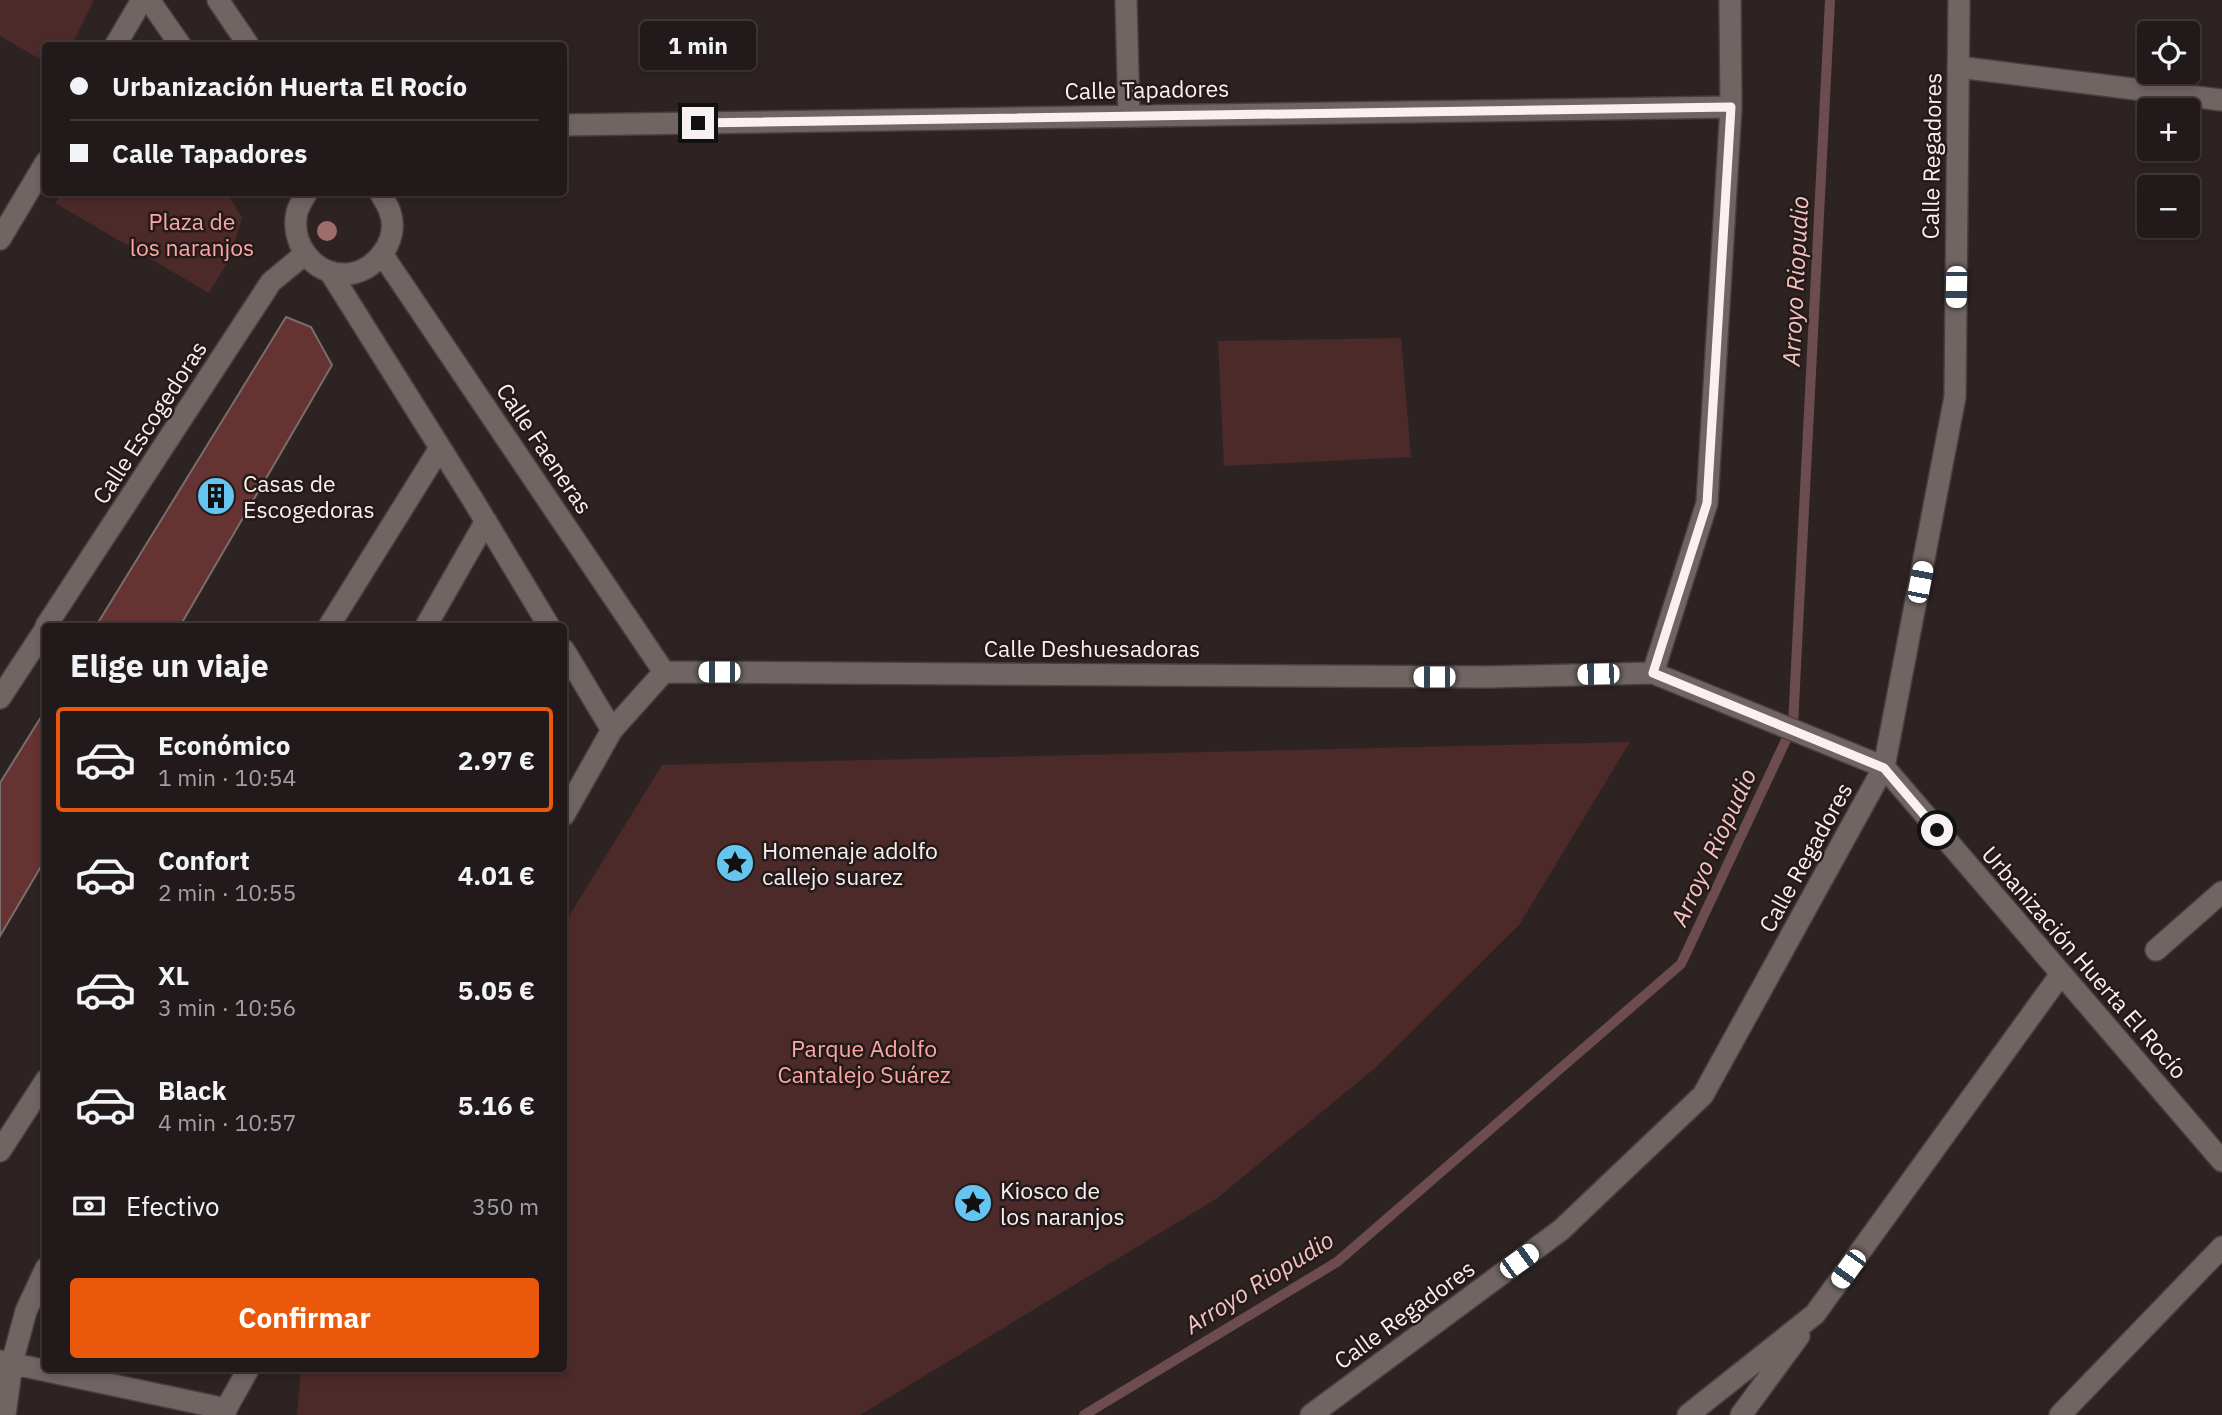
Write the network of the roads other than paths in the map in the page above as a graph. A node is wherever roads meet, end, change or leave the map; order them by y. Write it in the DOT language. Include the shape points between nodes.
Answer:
graph roads {
  1 [pos="142,0"];
  2 [pos="149,0"];
  3 [pos="219,0"];
  4 [pos="1126,0"];
  5 [pos="1730,0"];
  6 [pos="1959,0"];
  7 [pos="117,42"];
  8 [pos="178,42"];
  9 [pos="246,42"];
  10 [pos="1958,67"];
  11 [pos="2222,100"];
  12 [pos="1731,107"];
  13 [pos="1129,116"];
  14 [pos="567,125"];
  15 [pos="42,169"];
  16 [pos="382,196"];
  17 [pos="297,198"];
  18 [pos="0,239"];
  19 [pos="305,254"];
  20 [pos="382,254"];
  21 [pos="330,272"];
  22 [pos="440,448"];
  23 [pos="486,521"];
  24 [pos="49,623"];
  25 [pos="332,623"];
  26 [pos="428,623"];
  27 [pos="548,623"];
  28 [pos="42,633"];
  29 [pos="567,655"];
  30 [pos="664,672"];
  31 [pos="1653,673"];
  32 [pos="0,698"];
  33 [pos="612,730"];
  34 [pos="1842,750"];
  35 [pos="1884,768"];
  36 [pos="567,810"];
  37 [pos="2222,892"];
  38 [pos="2156,950"];
  39 [pos="2062,974"];
  40 [pos="42,1086"];
  41 [pos="0,1150"];
  42 [pos="2222,1161"];
  43 [pos="2222,1247"];
  44 [pos="42,1277"];
  45 [pos="1815,1314"];
  46 [pos="6,1362"];
  47 [pos="42,1370"];
  48 [pos="50,1372"];
  49 [pos="247,1372"];
  50 [pos="226,1412"];
  51 [pos="5,1415"];
  52 [pos="1311,1415"];
  53 [pos="1688,1415"];
  54 [pos="1741,1415"];
  55 [pos="2060,1415"];
  1 -- 7 [label="street"];
  2 -- 8 [label="street"];
  3 -- 9 [label="street"];
  4 -- 13 [label="street"];
  5 -- 12 [label="street"];
  6 -- 10 [label="street, Calle Regadores"];
  10 -- 11 [label="street"];
  10 -- 35 [label="street, Calle Regadores" via="1955,397"];
  12 -- 13 [label="street, Calle Tapadores"];
  12 -- 31 [label="street" via="1707,503"];
  13 -- 14 [label="street, Calle Tapadores"];
  15 -- 18 [label="street"];
  16 -- 20 [label="street" via="392,223"];
  17 -- 19 [label="street" via="295,226"];
  19 -- 21 [label="street"];
  19 -- 24 [label="street, Calle Escogedoras" via="271,282"];
  20 -- 21 [label="street" via="363,270"];
  20 -- 30 [label="street, Calle Faeneras"];
  21 -- 22 [label="street"];
  22 -- 23 [label="street"];
  22 -- 25 [label="street"];
  23 -- 26 [label="street"];
  23 -- 27 [label="street"];
  28 -- 32 [label="street, Calle Escogedoras"];
  29 -- 33 [label="street"];
  30 -- 31 [label="street, Calle Deshuesadoras" via="1475,677"];
  30 -- 33 [label="street"];
  31 -- 34 [label="street, Calle Deshuesadoras"];
  33 -- 36 [label="street"];
  34 -- 35 [label="street, Urbanización Huerta El Rocío"];
  35 -- 39 [label="street, Urbanización Huerta El Rocío"];
  35 -- 52 [label="street, Calle Regadores" via="1703,1095 1561,1230"];
  37 -- 38 [label="street"];
  39 -- 42 [label="street, Urbanización Huerta El Rocío"];
  39 -- 45 [label="street"];
  40 -- 41 [label="street"];
  43 -- 55 [label="street"];
  44 -- 46 [label="street"];
  45 -- 53 [label="street"];
  45 -- 54 [label="street"];
  46 -- 47 [label="street"];
  46 -- 51 [label="street"];
  48 -- 50 [label="street"];
  49 -- 50 [label="street"];
}
